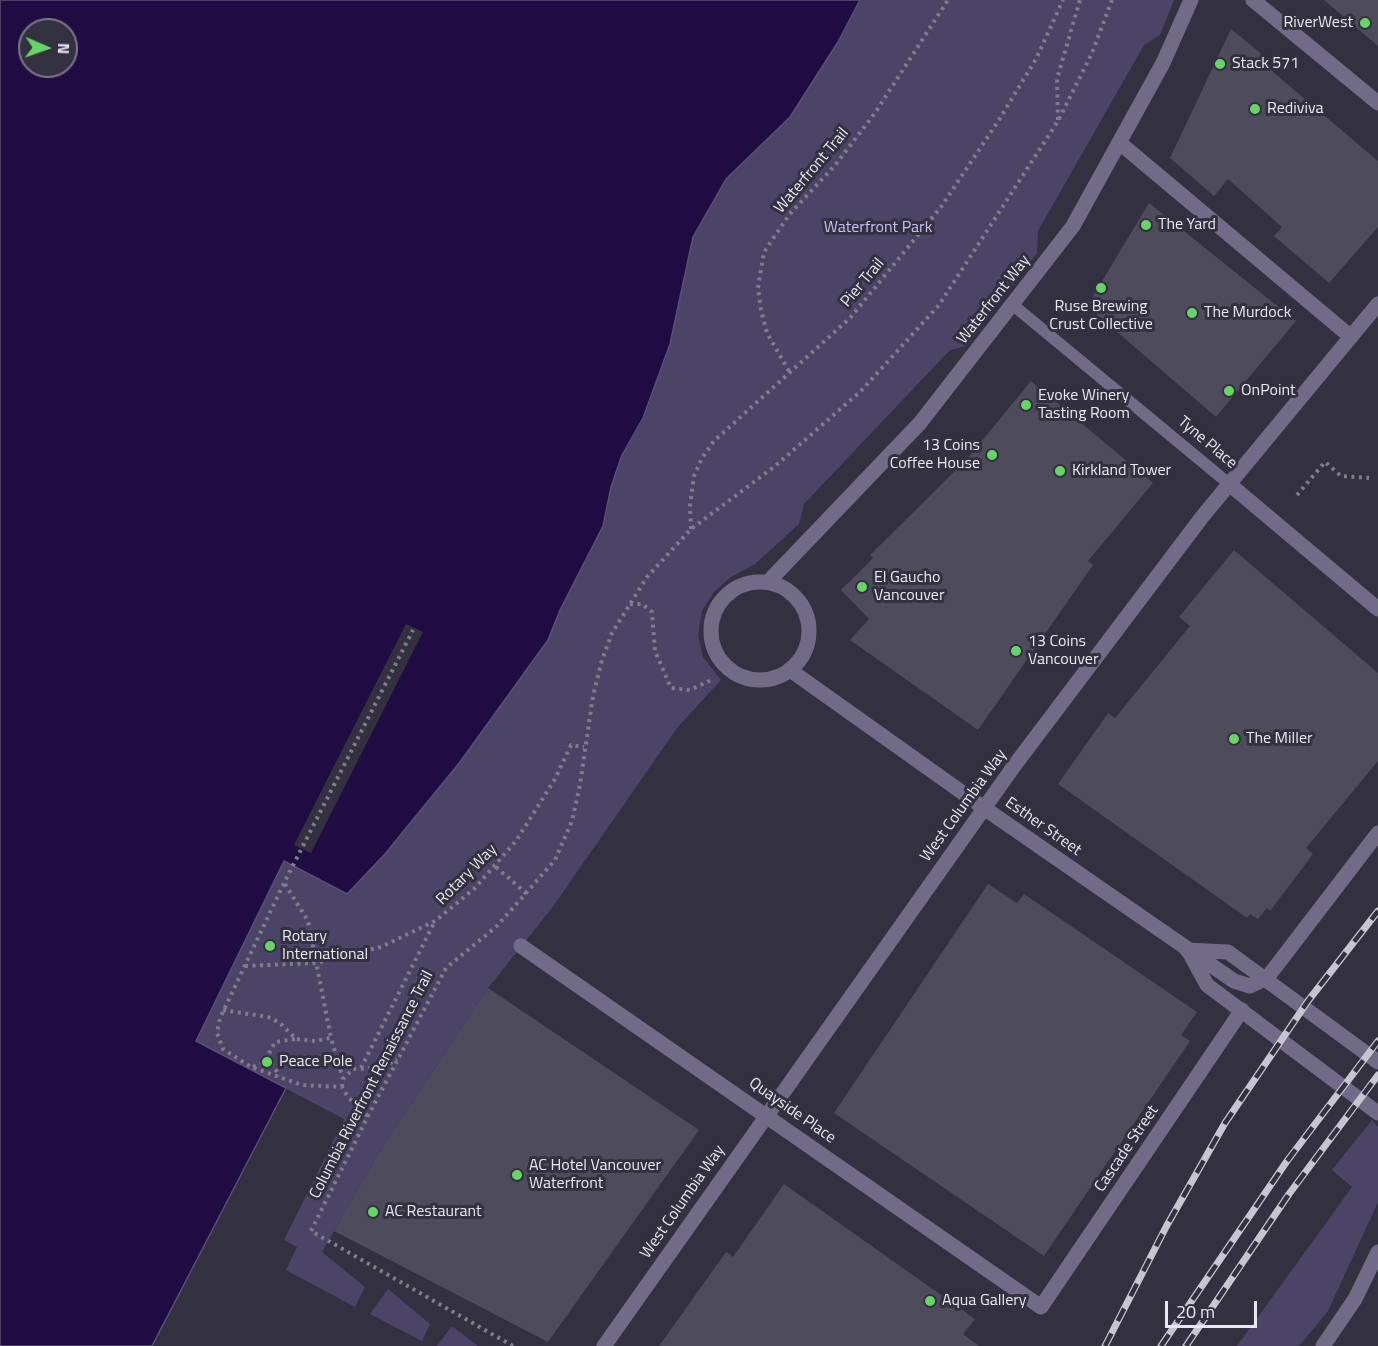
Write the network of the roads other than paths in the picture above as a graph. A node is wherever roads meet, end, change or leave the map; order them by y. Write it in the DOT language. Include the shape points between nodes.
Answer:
graph roads {
  1 [pos="1191,0"];
  2 [pos="1252,0"];
  3 [pos="1378,103"];
  4 [pos="1120,144"];
  5 [pos="1013,304"];
  6 [pos="1378,304"];
  7 [pos="1351,337"];
  8 [pos="1228,483"];
  9 [pos="768,582"];
  10 [pos="1378,609"];
  11 [pos="790,670"];
  12 [pos="984,808"];
  13 [pos="1378,833"];
  14 [pos="521,946"];
  15 [pos="1187,950"];
  16 [pos="1267,978"];
  17 [pos="1242,1010"];
  18 [pos="1378,1062"];
  19 [pos="1378,1113"];
  20 [pos="767,1116"];
  21 [pos="1378,1252"];
  22 [pos="1041,1307"];
  23 [pos="604,1346"];
  24 [pos="1323,1346"];
  1 -- 4 [label="street, Waterfront Way"];
  2 -- 3 [label="street"];
  4 -- 5 [label="street, Waterfront Way" via="1073,226"];
  4 -- 7 [label="street"];
  5 -- 8 [label="lane, Tyne Place"];
  5 -- 9 [label="street, Waterfront Way" via="920,423"];
  6 -- 7 [label="street, West Columbia Way"];
  7 -- 8 [label="street, West Columbia Way"];
  8 -- 10 [label="street, Tyne Place"];
  8 -- 12 [label="street, West Columbia Way"];
  9 -- 11 [label="street" via="796,597 806,611 810,627 808,643"];
  9 -- 11 [label="street" via="743,585 722,598 713,612 712,645 730,671 744,678 760,681"];
  11 -- 12 [label="street, Esther Street"];
  12 -- 15 [label="street, Esther Street"];
  12 -- 20 [label="street, West Columbia Way"];
  13 -- 16 [label="street"];
  14 -- 20 [label="street, Quayside Place"];
  15 -- 16 [label="street" via="1242,984 1258,984"];
  15 -- 17 [label="street, Esther Street" via="1206,985"];
  16 -- 18 [label="street"];
  17 -- 19 [label="street, Esther Street"];
  17 -- 22 [label="street, Cascade Street"];
  20 -- 22 [label="street, Quayside Place"];
  20 -- 23 [label="street, West Columbia Way"];
  21 -- 24 [label="street" via="1355,1299"];
}
